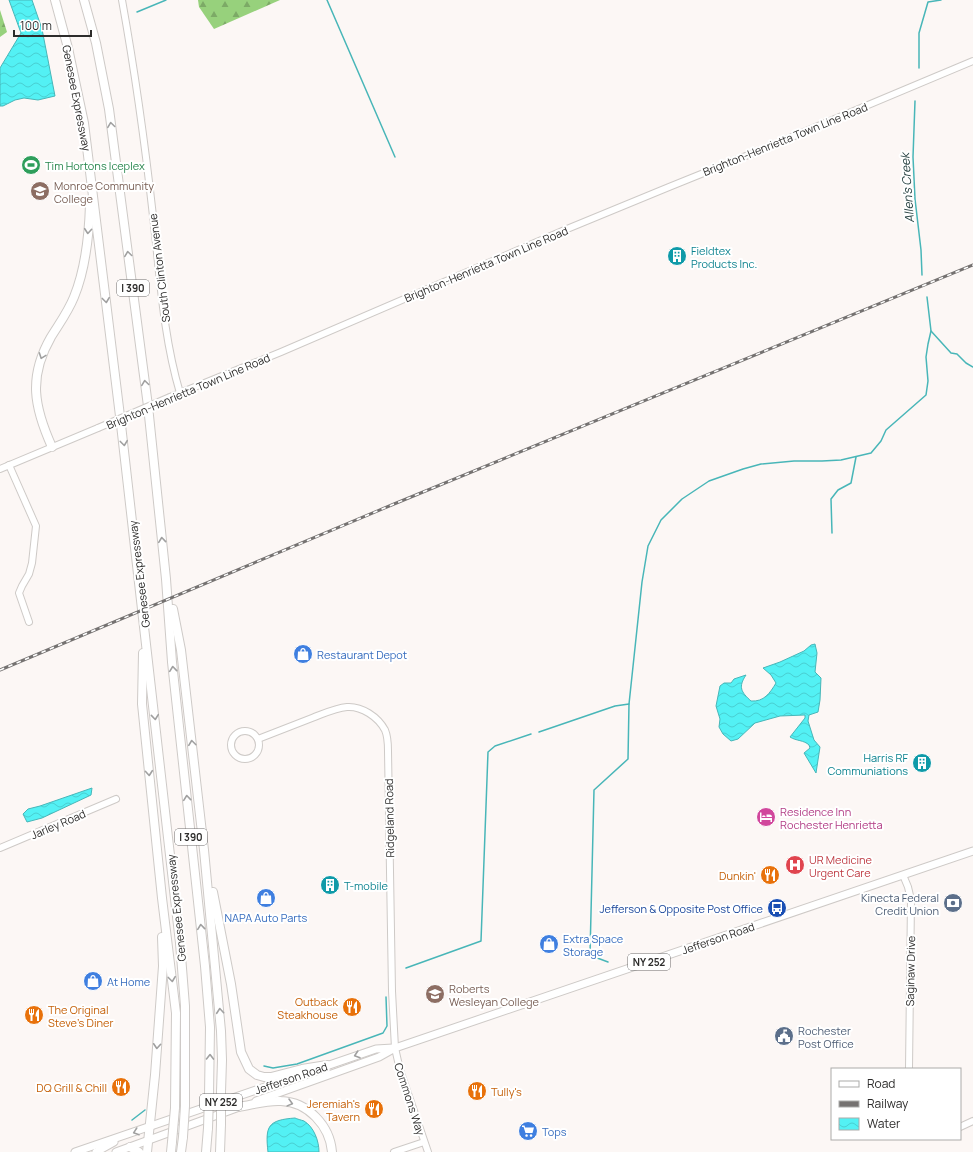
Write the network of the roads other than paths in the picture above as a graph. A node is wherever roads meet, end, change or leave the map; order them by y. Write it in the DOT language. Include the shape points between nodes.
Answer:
graph roads {
  1 [pos="55,0"];
  2 [pos="84,0"];
  3 [pos="122,0"];
  4 [pos="973,61"];
  5 [pos="90,178"];
  6 [pos="180,393"];
  7 [pos="52,447"];
  8 [pos="9,465"];
  9 [pos="0,469"];
  10 [pos="166,579"];
  11 [pos="28,622"];
  12 [pos="144,622"];
  13 [pos="258,739"];
  14 [pos="116,799"];
  15 [pos="0,848"];
  16 [pos="204,850"];
  17 [pos="973,851"];
  18 [pos="903,875"];
  19 [pos="162,898"];
  20 [pos="395,1048"];
  21 [pos="327,1065"];
  22 [pos="908,1068"];
  23 [pos="238,1107"];
  24 [pos="973,1121"];
  25 [pos="149,1127"];
  26 [pos="961,1127"];
  27 [pos="122,1136"];
  28 [pos="148,1140"];
  29 [pos="424,1142"];
  30 [pos="130,1147"];
  31 [pos="75,1152"];
  32 [pos="96,1152"];
  33 [pos="116,1152"];
  34 [pos="139,1152"];
  35 [pos="147,1152"];
  36 [pos="171,1152"];
  37 [pos="181,1152"];
  38 [pos="206,1152"];
  39 [pos="220,1152"];
  40 [pos="332,1152"];
  41 [pos="394,1152"];
  42 [pos="428,1152"];
  1 -- 5 [label="highway, Genesee Expressway / I 390" via="84,123"];
  10 -- 2 [label="highway, Genesee Expressway / I 390, one-way" via="148,406 109,109 96,43"];
  3 -- 6 [label="street, South Clinton Avenue" via="145,145 168,338"];
  4 -- 6 [label="street, Brighton-Henrietta Town Line Road" via="774,145 669,186"];
  5 -- 7 [label="highway, one-way" via="83,269 68,312 42,355 36,380 36,401 45,433"];
  5 -- 12 [label="highway, Genesee Expressway / I 390, one-way"];
  6 -- 7 [label="street, Brighton-Henrietta Town Line Road, bridge"];
  7 -- 8 [label="street, Brighton-Henrietta Town Line Road"];
  8 -- 9 [label="street, Brighton-Henrietta Town Line Road"];
  8 -- 11 [label="street" via="36,526 31,569 20,593"];
  16 -- 10 [label="highway, one-way" via="181,650"];
  38 -- 10 [label="highway, Genesee Expressway / I 390, one-way, bridge" via="210,1027 172,662"];
  12 -- 19 [label="highway, one-way" via="142,704"];
  12 -- 37 [label="highway, Genesee Expressway / I 390, one-way, bridge" via="186,1006 185,1106"];
  13 -- 13 [label="street" via="251,733 238,733 231,744 233,753 245,760 254,756 259,748"];
  13 -- 20 [label="street, Ridgeland Road" via="348,707 365,711 378,720 385,731 388,751"];
  14 -- 15 [label="street, Jarley Road"];
  16 -- 21 [label="highway" via="246,1065 252,1072 271,1077 302,1068"];
  39 -- 16 [label="highway, one-way, bridge" via="221,1031"];
  17 -- 18 [label="main road, Jefferson Road / NY 252"];
  18 -- 20 [label="main road, Jefferson Road / NY 252"];
  18 -- 22 [label="street, Saginaw Drive" via="911,900"];
  19 -- 25 [label="highway, one-way" via="163,966"];
  19 -- 36 [label="highway, one-way, bridge" via="176,1013 175,1108"];
  20 -- 21 [label="main road, Jefferson Road / NY 252, one-way" via="376,1049"];
  20 -- 23 [label="main road, Jefferson Road / NY 252" via="379,1057"];
  20 -- 29 [label="street, Commons Way"];
  21 -- 25 [label="main road, Jefferson Road / NY 252"];
  23 -- 28 [label="main road, Jefferson Road / NY 252"];
  23 -- 40 [label="highway, one-way" via="273,1101 300,1106 315,1116 325,1128"];
  24 -- 26 [label="street"];
  25 -- 27 [label="main road, Jefferson Road / NY 252, one-way"];
  25 -- 28 [label="highway"];
  27 -- 31 [label="main road, Jefferson Road / NY 252"];
  27 -- 32 [label="main road"];
  28 -- 30 [label="main road, Jefferson Road / NY 252"];
  28 -- 35 [label="highway"];
  29 -- 41 [label="street, Commons Way"];
  29 -- 42 [label="street"];
  30 -- 33 [label="main road, Jefferson Road / NY 252"];
  30 -- 34 [label="highway"];
}
